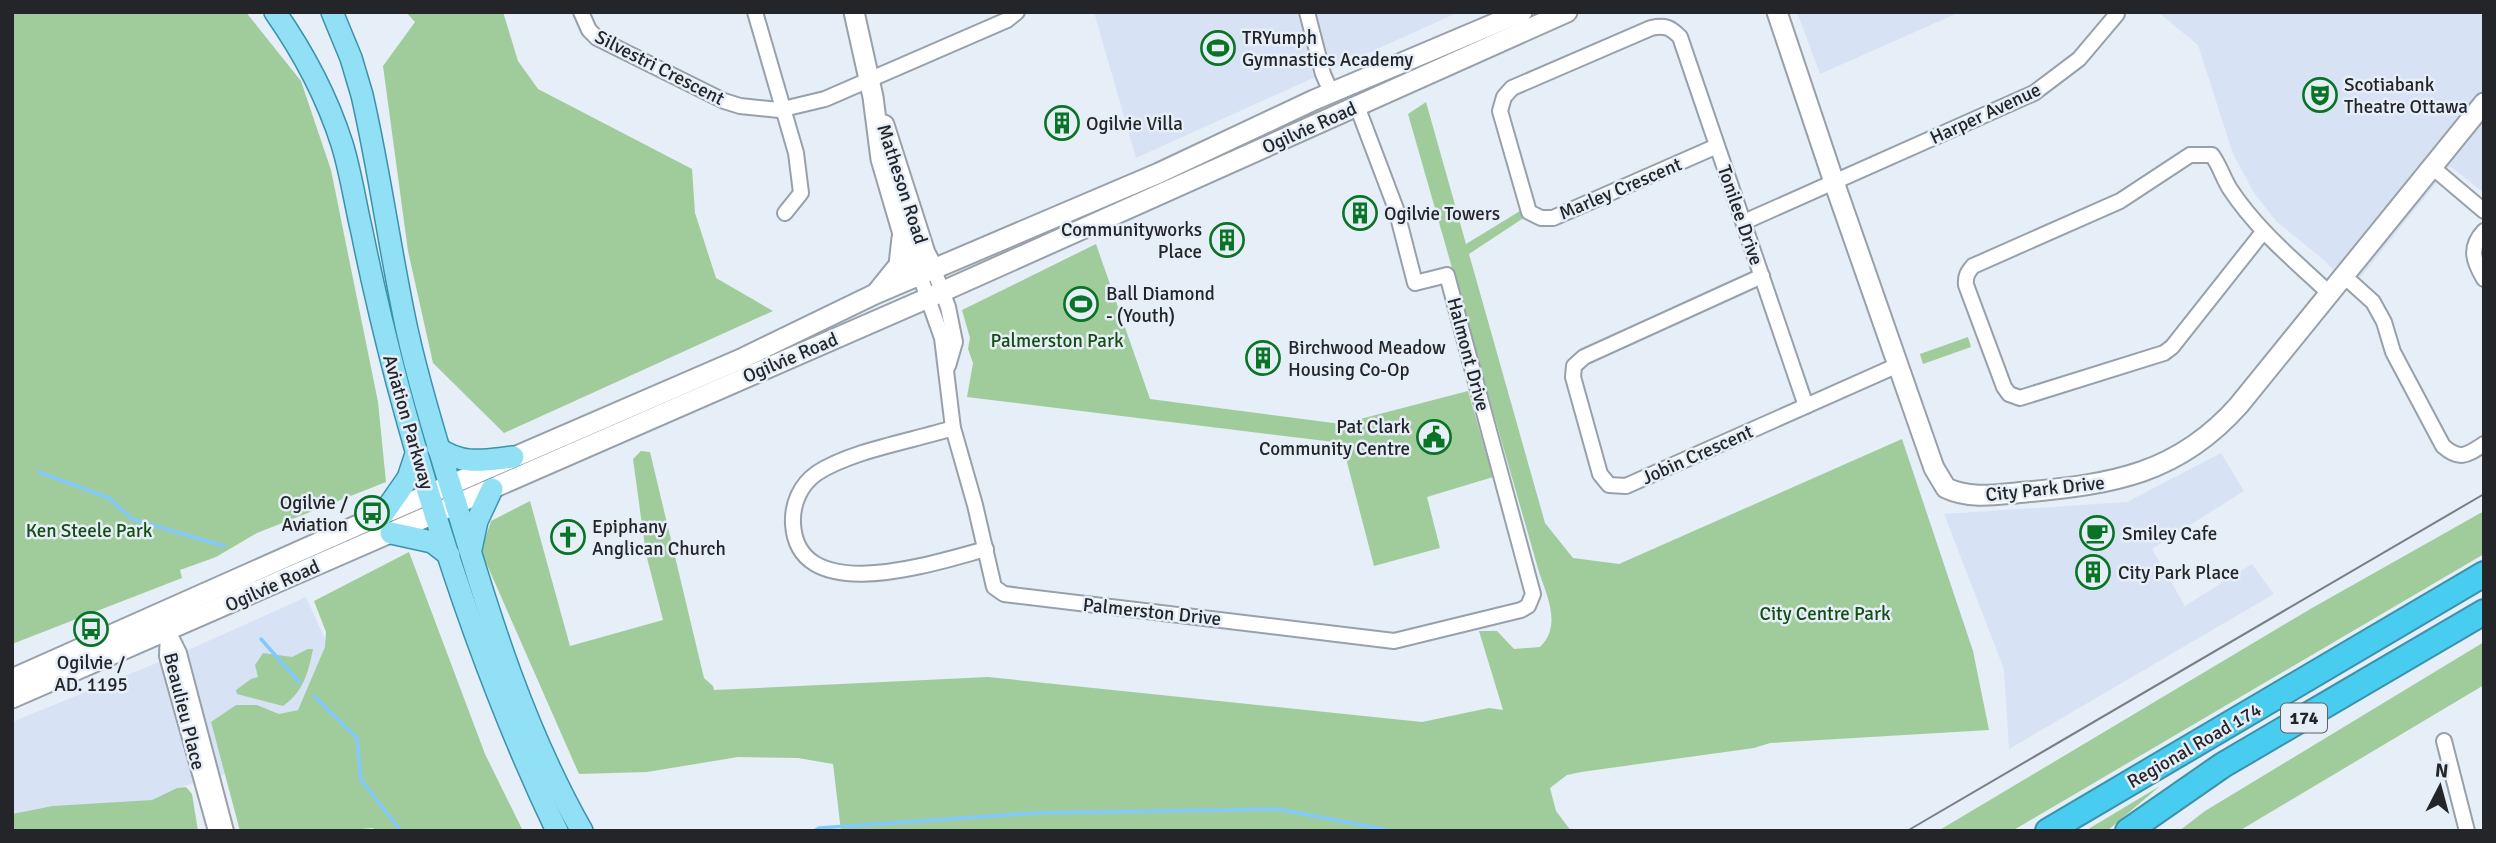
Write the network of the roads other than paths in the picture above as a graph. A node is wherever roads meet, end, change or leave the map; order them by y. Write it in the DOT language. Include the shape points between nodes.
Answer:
graph roads {
  1 [pos="275,12"];
  2 [pos="332,12"];
  3 [pos="581,12"];
  4 [pos="755,12"];
  5 [pos="854,12"];
  6 [pos="1017,12"];
  7 [pos="1307,12"];
  8 [pos="1522,12"];
  9 [pos="1567,12"];
  10 [pos="1777,12"];
  11 [pos="2117,14"];
  12 [pos="1669,27"];
  13 [pos="872,88"];
  14 [pos="1331,92"];
  15 [pos="2484,103"];
  16 [pos="1357,106"];
  17 [pos="784,108"];
  18 [pos="1717,146"];
  19 [pos="2432,167"];
  20 [pos="1833,182"];
  21 [pos="2484,211"];
  22 [pos="785,214"];
  23 [pos="1744,222"];
  24 [pos="2263,232"];
  25 [pos="903,234"];
  26 [pos="2481,234"];
  27 [pos="927,273"];
  28 [pos="2343,275"];
  29 [pos="1762,276"];
  30 [pos="2484,279"];
  31 [pos="2329,293"];
  32 [pos="935,294"];
  33 [pos="875,295"];
  34 [pos="1898,365"];
  35 [pos="1806,406"];
  36 [pos="953,428"];
  37 [pos="2484,444"];
  38 [pos="438,448"];
  39 [pos="417,451"];
  40 [pos="513,457"];
  41 [pos="492,489"];
  42 [pos="453,495"];
  43 [pos="433,503"];
  44 [pos="387,524"];
  45 [pos="986,550"];
  46 [pos="470,554"];
  47 [pos="449,555"];
  48 [pos="2484,574"];
  49 [pos="1528,605"];
  50 [pos="2484,612"];
  51 [pos="168,631"];
  52 [pos="71,663"];
  53 [pos="12,678"];
  54 [pos="12,698"];
  55 [pos="2444,741"];
  56 [pos="216,831"];
  57 [pos="226,831"];
  58 [pos="557,831"];
  59 [pos="582,831"];
  60 [pos="2048,831"];
  61 [pos="2128,831"];
  62 [pos="2467,831"];
  1 -- 39 [label="main road, Aviation Parkway" via="308,66 341,143"];
  2 -- 38 [label="main road, Aviation Parkway" via="362,95 408,333"];
  3 -- 17 [label="street, Silvestri Crescent" via="597,38 702,92 740,106"];
  4 -- 17 [label="street"];
  5 -- 13 [label="main road, Matheson Road"];
  6 -- 13 [label="street, Silvestri Crescent"];
  7 -- 14 [label="street"];
  8 -- 14 [label="main road, Ogilvie Road"];
  9 -- 16 [label="main road, Ogilvie Road"];
  10 -- 20 [label="main road, City Park Drive"];
  11 -- 20 [label="street, Harper Avenue" via="2079,59 2034,93"];
  12 -- 18 [label="street, Tonilee Drive" via="1680,37"];
  12 -- 18 [label="street, Marley Crescent" via="1651,28 1512,88 1504,97 1500,111 1528,212 1553,218"];
  13 -- 17 [label="street, Silvestri Crescent"];
  13 -- 25 [label="main road, Matheson Road" via="881,159"];
  13 -- 27 [label="main road, Matheson Road" via="925,253"];
  14 -- 27 [label="main road, Ogilvie Road" via="1159,173"];
  15 -- 19 [label="main road, City Park Drive"];
  16 -- 32 [label="main road, Ogilvie Road"];
  16 -- 49 [label="street, Halmont Drive" via="1396,209 1415,283 1447,275 1521,544 1532,594"];
  17 -- 22 [label="street" via="801,193"];
  18 -- 23 [label="street, Tonilee Drive"];
  19 -- 21 [label="street"];
  19 -- 28 [label="main road, City Park Drive"];
  20 -- 23 [label="street, Harper Avenue"];
  20 -- 34 [label="main road, City Park Drive"];
  23 -- 29 [label="street, Tonilee Drive"];
  24 -- 24 [label="street" via="2164,353 2021,398 2004,387 1966,285 1973,266 2120,201 2190,155 2212,155 2228,187"];
  24 -- 31 [label="street"];
  25 -- 27 [label="main road, Matheson Road"];
  25 -- 33 [label="main road" via="899,265"];
  26 -- 30 [label="street" via="2473,256"];
  27 -- 32 [label="street, Palmerston Drive"];
  27 -- 33 [label="main road, Ogilvie Road"];
  28 -- 31 [label="main road, City Park Drive"];
  28 -- 37 [label="street" via="2373,302 2393,352 2443,446 2460,456"];
  29 -- 35 [label="street, Tonilee Drive"];
  29 -- 35 [label="street, Jobin Crescent" via="1584,356 1574,366 1573,377 1600,474 1609,485 1626,485"];
  31 -- 34 [label="main road, City Park Drive" via="2222,424 2171,460 2106,482 1973,496 1947,488 1934,468"];
  32 -- 36 [label="street, Palmerston Drive"];
  32 -- 41 [label="main road, Ogilvie Road"];
  33 -- 40 [label="main road, Ogilvie Road" via="741,359"];
  34 -- 35 [label="street, Jobin Crescent"];
  36 -- 45 [label="street, Palmerston Drive"];
  36 -- 45 [label="street" via="879,449 815,475 794,504 794,537 805,558 832,570 858,573 905,570"];
  38 -- 40 [label="main road" via="459,460"];
  38 -- 42 [label="main road, Aviation Parkway"];
  39 -- 43 [label="main road, Aviation Parkway"];
  39 -- 44 [label="main road"];
  40 -- 42 [label="main road, Ogilvie Road"];
  41 -- 42 [label="main road, Ogilvie Road"];
  41 -- 46 [label="main road" via="477,521"];
  42 -- 43 [label="main road, Ogilvie Road"];
  42 -- 46 [label="main road, Aviation Parkway"];
  43 -- 44 [label="main road, Ogilvie Road"];
  43 -- 47 [label="main road, Aviation Parkway"];
  44 -- 47 [label="main road" via="432,542"];
  44 -- 51 [label="main road, Ogilvie Road"];
  44 -- 52 [label="main road, Ogilvie Road"];
  45 -- 49 [label="street, Palmerston Drive" via="994,587 1004,594 1394,641"];
  46 -- 59 [label="main road, Aviation Parkway" via="510,674"];
  47 -- 58 [label="main road, Aviation Parkway" via="509,727"];
  48 -- 60 [label="highway, Regional Road 174 / 174"];
  50 -- 61 [label="highway, Regional Road 174 / 174" via="2223,765"];
  51 -- 52 [label="main road, Ogilvie Road"];
  51 -- 56 [label="street, Beaulieu Place" via="167,656"];
  51 -- 57 [label="street, Beaulieu Place" via="179,653"];
  52 -- 53 [label="main road, Ogilvie Road"];
  52 -- 54 [label="main road, Ogilvie Road"];
  55 -- 62 [label="street"];
}
